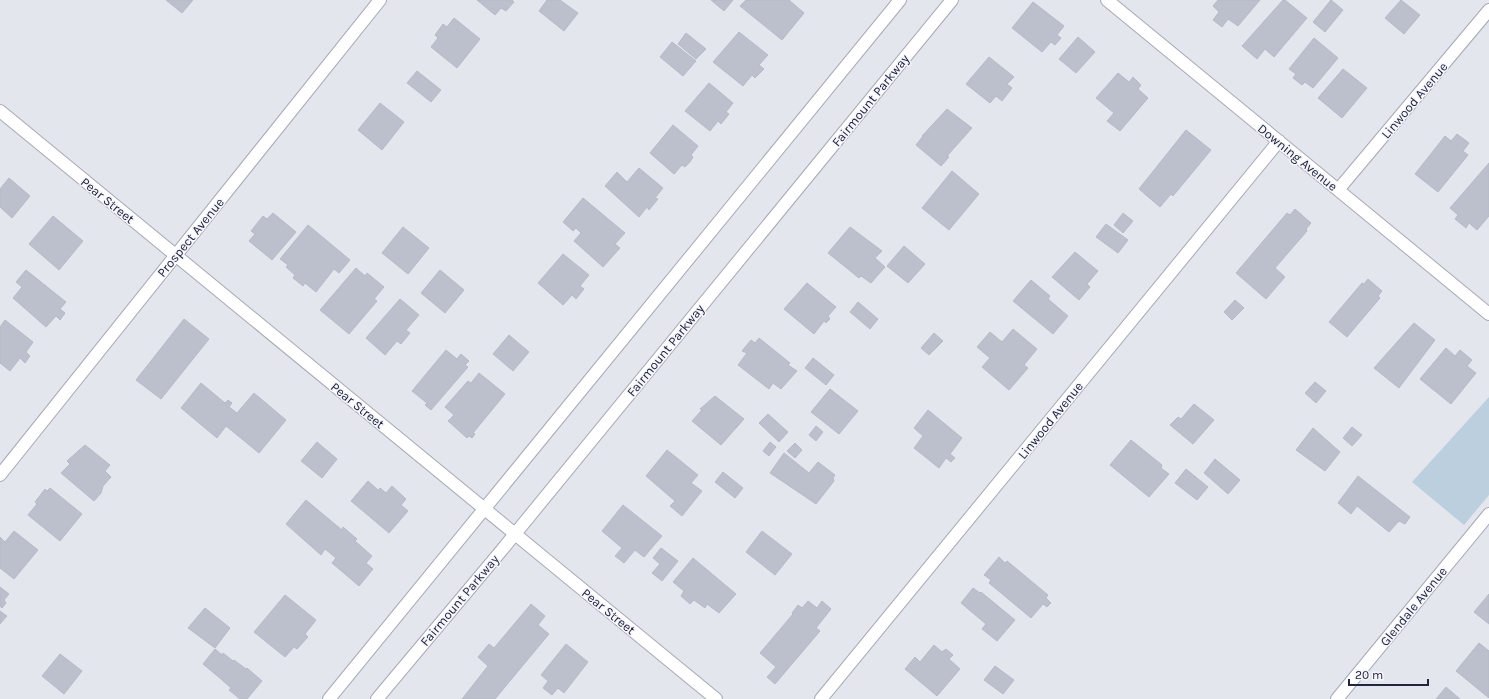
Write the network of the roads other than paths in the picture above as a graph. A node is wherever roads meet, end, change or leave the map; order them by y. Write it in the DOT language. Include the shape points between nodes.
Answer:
graph roads {
  1 [pos="380,0"];
  2 [pos="900,0"];
  3 [pos="952,0"];
  4 [pos="1107,0"];
  5 [pos="1489,10"];
  6 [pos="0,111"];
  7 [pos="1279,142"];
  8 [pos="1338,190"];
  9 [pos="175,255"];
  10 [pos="1489,314"];
  11 [pos="0,475"];
  12 [pos="485,510"];
  13 [pos="1489,514"];
  14 [pos="515,534"];
  15 [pos="329,699"];
  16 [pos="377,699"];
  17 [pos="716,699"];
  18 [pos="820,699"];
  19 [pos="1337,699"];
  1 -- 9 [label="street, Prospect Avenue"];
  2 -- 12 [label="street"];
  3 -- 14 [label="street, Fairmount Parkway"];
  4 -- 7 [label="street, Downing Avenue"];
  5 -- 8 [label="street, Linwood Avenue"];
  6 -- 9 [label="street, Pear Street"];
  7 -- 8 [label="street, Downing Avenue"];
  7 -- 18 [label="street, Linwood Avenue"];
  8 -- 10 [label="street, Downing Avenue"];
  9 -- 11 [label="street, Prospect Avenue"];
  9 -- 12 [label="street, Pear Street"];
  12 -- 14 [label="street, Pear Street"];
  12 -- 15 [label="street"];
  13 -- 19 [label="street, Glendale Avenue"];
  14 -- 16 [label="street, Fairmount Parkway"];
  14 -- 17 [label="street, Pear Street"];
}
